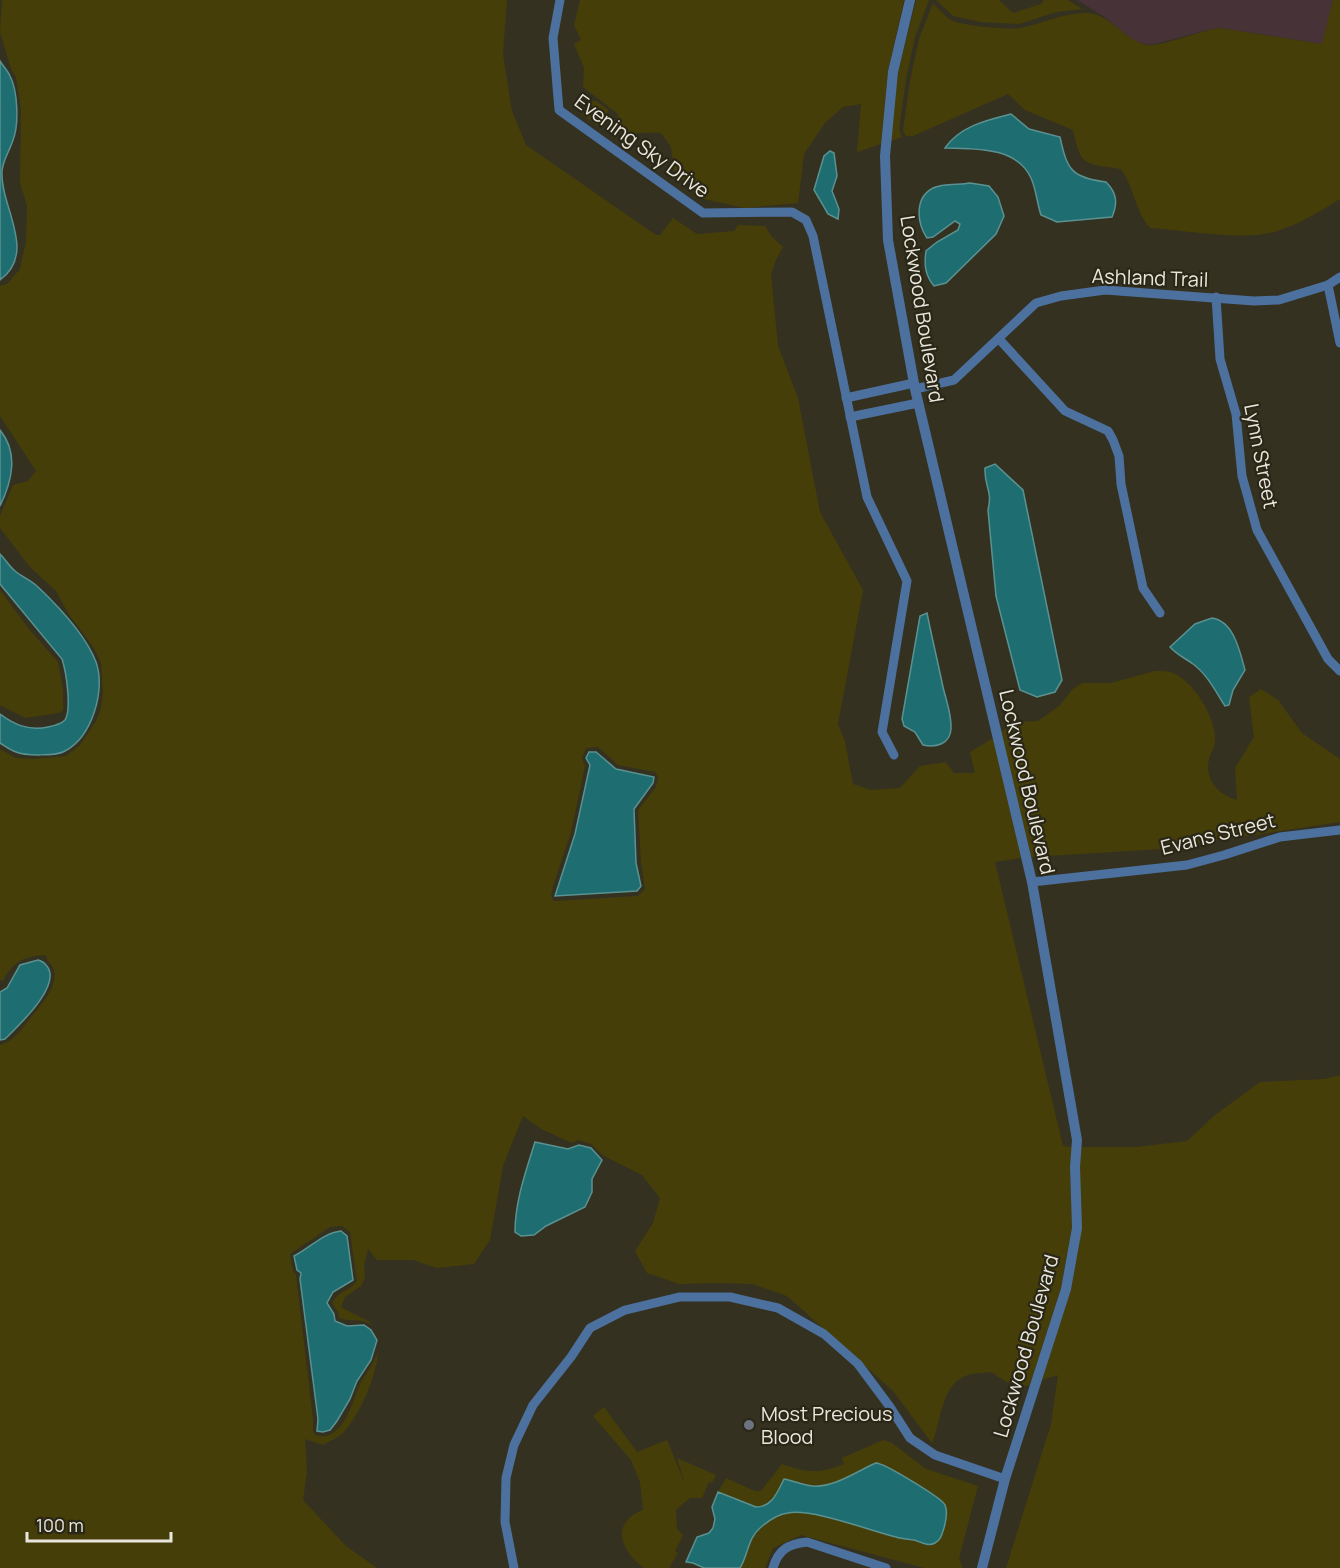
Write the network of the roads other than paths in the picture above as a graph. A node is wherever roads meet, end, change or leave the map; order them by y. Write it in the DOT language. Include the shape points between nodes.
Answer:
graph roads {
  1 [pos="560,0"];
  2 [pos="910,0"];
  3 [pos="1340,277"];
  4 [pos="1328,285"];
  5 [pos="1216,297"];
  6 [pos="999,339"];
  7 [pos="1340,343"];
  8 [pos="914,386"];
  9 [pos="846,398"];
  10 [pos="918,403"];
  11 [pos="850,417"];
  12 [pos="1160,613"];
  13 [pos="1340,671"];
  14 [pos="894,755"];
  15 [pos="1340,830"];
  16 [pos="1032,882"];
  17 [pos="1005,1479"];
  18 [pos="514,1568"];
  19 [pos="773,1568"];
  20 [pos="886,1568"];
  21 [pos="982,1568"];
  1 -- 9 [label="street, Evening Sky Drive" via="553,38 559,110 703,213 792,212 806,220 813,236"];
  2 -- 8 [label="street, Lockwood Boulevard" via="893,72 885,156 888,240"];
  3 -- 4 [label="street, Ashland Trail"];
  4 -- 5 [label="street, Ashland Trail" via="1279,300"];
  4 -- 7 [label="street"];
  5 -- 6 [label="street, Ashland Trail" via="1105,290 1061,296 1036,303"];
  5 -- 13 [label="street, Lynn Street" via="1220,359 1236,414 1242,476 1257,530 1328,659"];
  6 -- 8 [label="street, Ashland Trail" via="954,381"];
  6 -- 12 [label="street" via="1065,411 1107,431 1113,440 1143,588"];
  8 -- 9 [label="street"];
  8 -- 10 [label="street, Lockwood Boulevard"];
  9 -- 11 [label="street, Evening Sky Drive"];
  10 -- 11 [label="street"];
  10 -- 16 [label="street, Lockwood Boulevard"];
  11 -- 14 [label="street, Evening Sky Drive" via="867,497 907,581 882,732"];
  15 -- 16 [label="street, Evans Street" via="1280,837 1187,865"];
  16 -- 17 [label="street, Lockwood Boulevard" via="1077,1140 1077,1228 1066,1289"];
  17 -- 18 [label="street" via="935,1455 910,1438 858,1364 824,1334 778,1308 730,1297 679,1297 625,1310 590,1328 534,1405 514,1445 506,1478 505,1522"];
  17 -- 21 [label="street, Lockwood Boulevard"];
  19 -- 20 [label="street" via="782,1550 794,1543 807,1542"];
}
